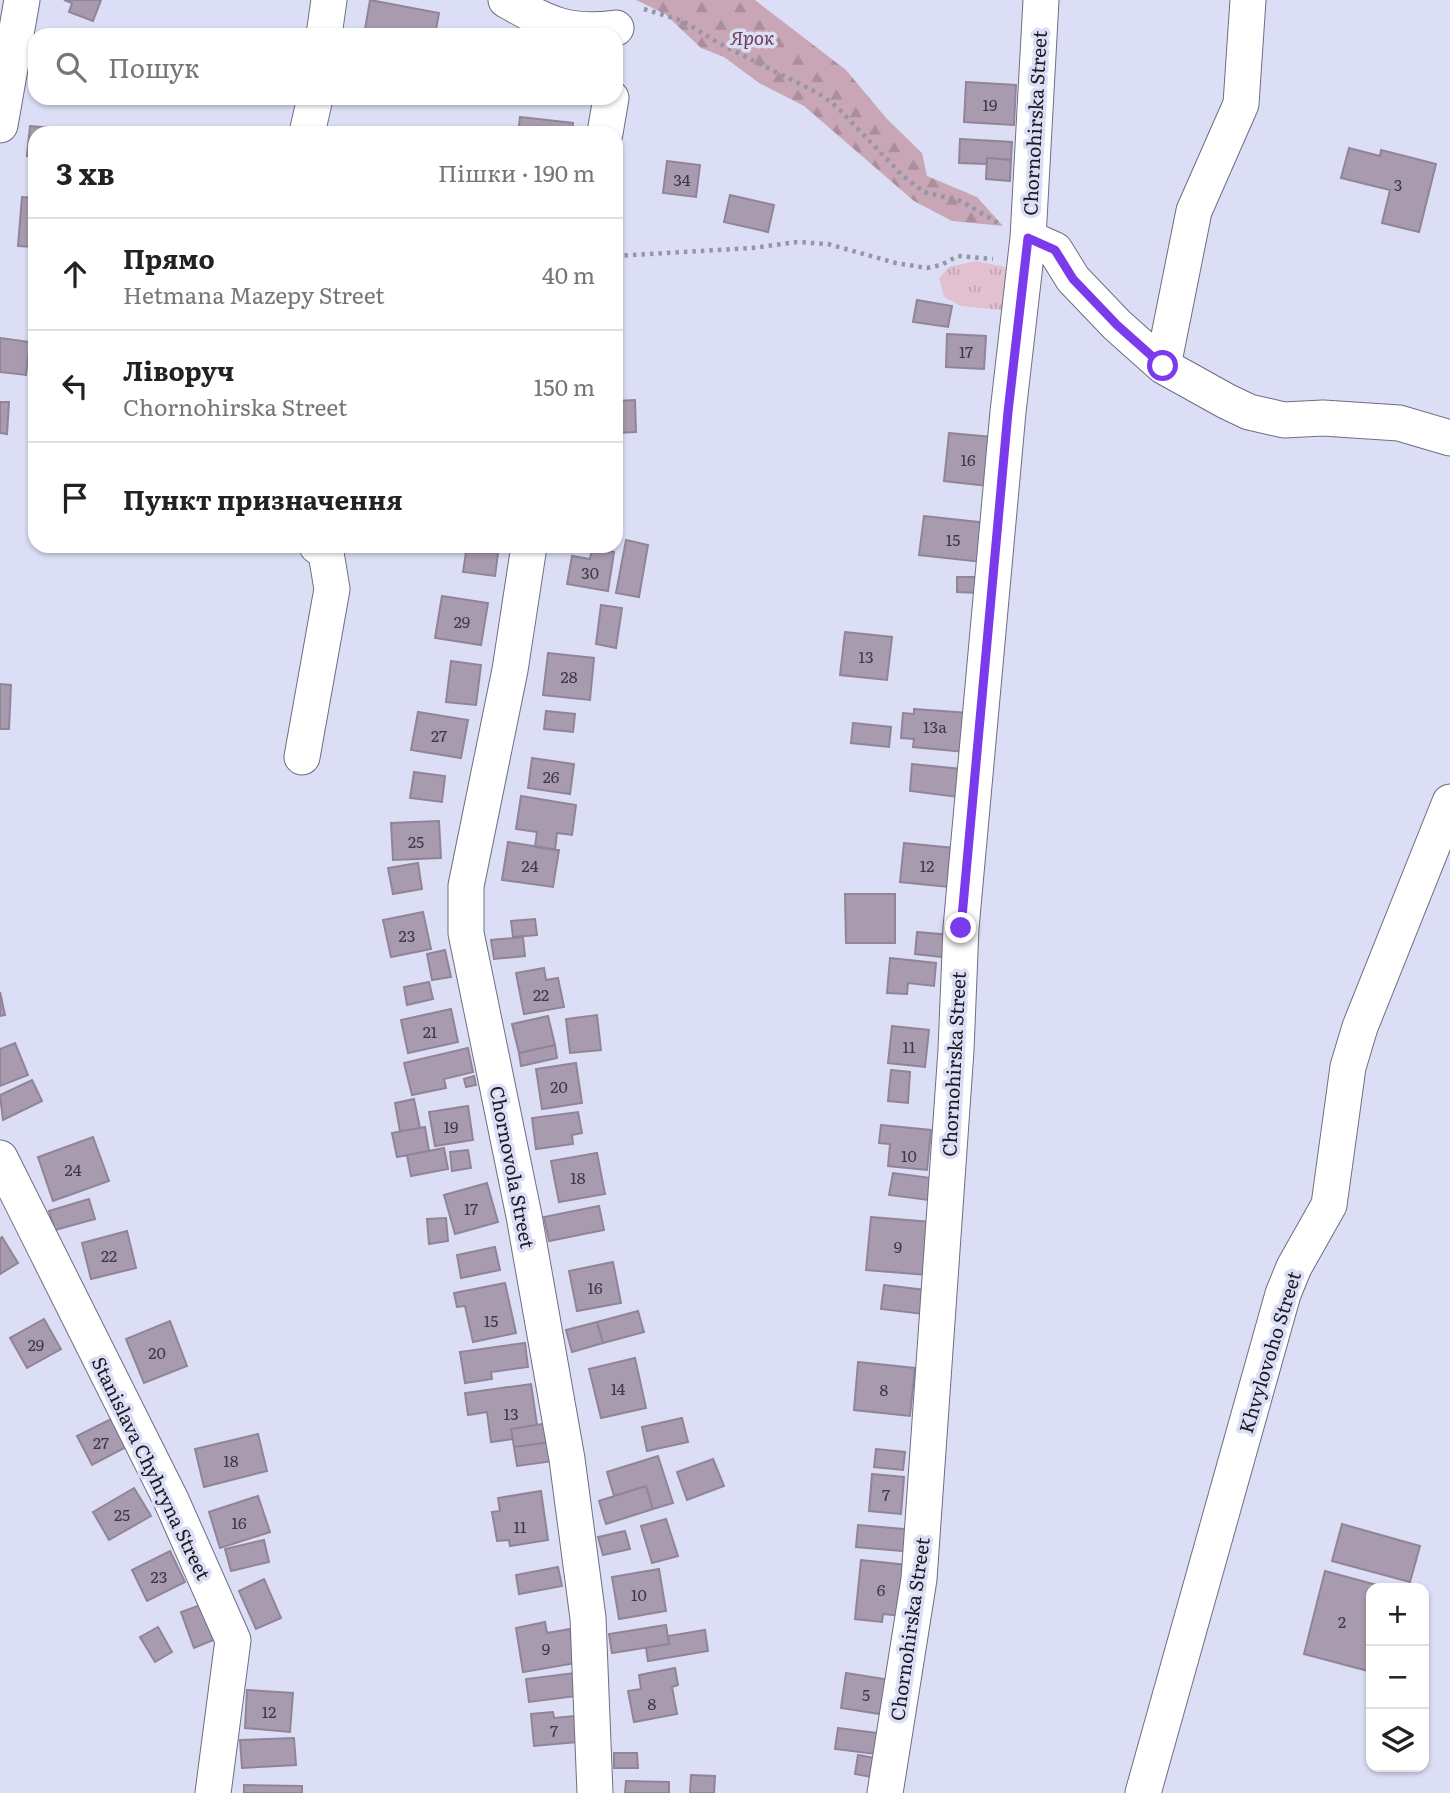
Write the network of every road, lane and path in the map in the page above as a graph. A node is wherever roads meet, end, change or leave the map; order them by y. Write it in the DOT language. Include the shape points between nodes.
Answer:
graph roads {
  1 [pos="22,0"];
  2 [pos="329,0"];
  3 [pos="506,0"];
  4 [pos="1041,0"];
  5 [pos="1248,0"];
  6 [pos="621,17"];
  7 [pos="325,28"];
  8 [pos="564,28"];
  9 [pos="596,28"];
  10 [pos="313,105"];
  11 [pos="610,105"];
  12 [pos="0,125"];
  13 [pos="309,126"];
  14 [pos="606,126"];
  15 [pos="1027,251"];
  16 [pos="623,256"];
  17 [pos="1163,366"];
  18 [pos="1450,438"];
  19 [pos="325,553"];
  20 [pos="528,553"];
  21 [pos="302,757"];
  22 [pos="1450,802"];
  23 [pos="0,1158"];
  24 [pos="213,1793"];
  25 [pos="595,1793"];
  26 [pos="885,1793"];
  27 [pos="1143,1793"];
  1 -- 12 [label="street"];
  2 -- 7 [label="street"];
  3 -- 8 [label="street"];
  4 -- 15 [label="street, Chornohirska Street"];
  5 -- 17 [label="street" via="1241,104 1194,211"];
  6 -- 9 [label="street"];
  6 -- 15 [label="path" via="665,14 818,93 924,192 961,201"];
  10 -- 13 [label="street"];
  11 -- 14 [label="street"];
  15 -- 16 [label="path" via="958,256 927,268 828,244 797,242"];
  15 -- 17 [label="street" via="1055,250 1073,279"];
  15 -- 26 [label="street, Chornohirska Street" via="961,928 919,1579"];
  17 -- 18 [label="street" via="1249,412 1284,420 1399,423"];
  19 -- 21 [label="street" via="332,589"];
  20 -- 25 [label="street, Chornovola Street" via="464,910 567,1459 588,1618"];
  22 -- 27 [label="street, Khvylovoho Street" via="1356,1040 1341,1104 1329,1205 1283,1294"];
  23 -- 24 [label="street, Stanislava Chyhryna Street" via="170,1500 233,1640"];
}
